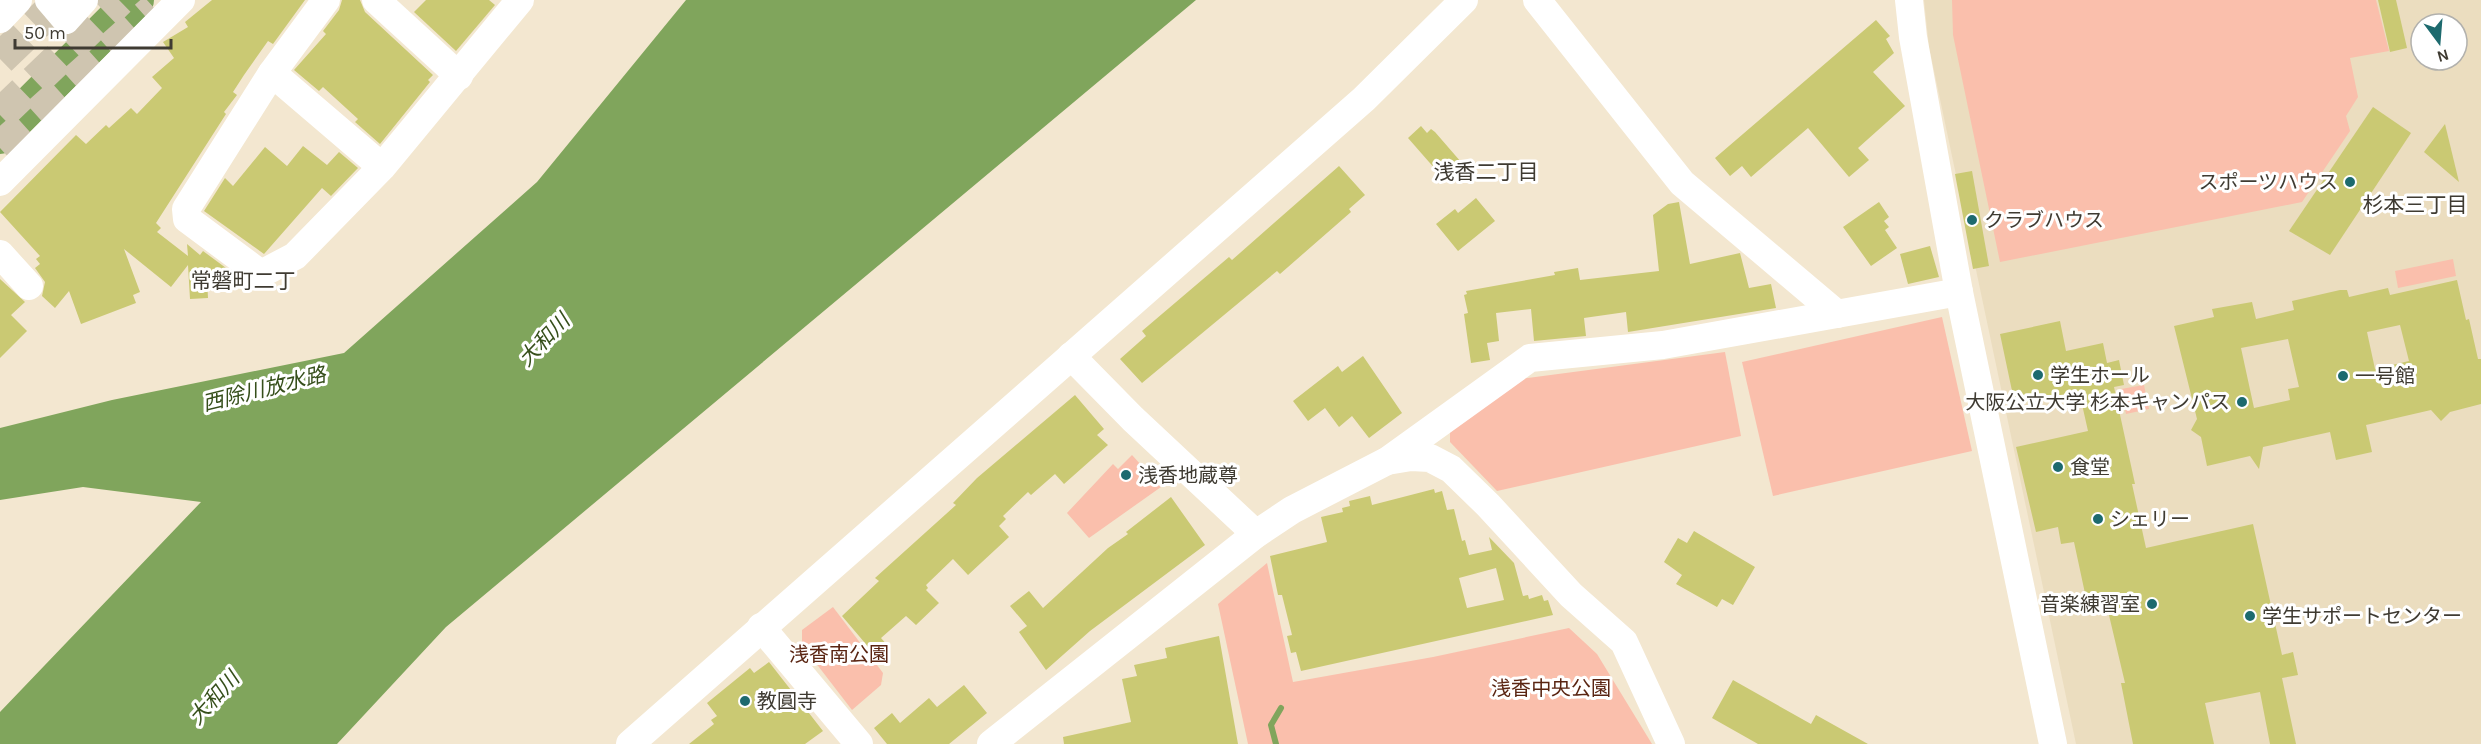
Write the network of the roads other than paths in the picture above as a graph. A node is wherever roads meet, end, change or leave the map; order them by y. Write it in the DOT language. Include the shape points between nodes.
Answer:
graph roads {
  1 [pos="18,0"];
  2 [pos="181,0"];
  3 [pos="326,0"];
  4 [pos="376,0"];
  5 [pos="520,0"];
  6 [pos="1464,0"];
  7 [pos="1538,0"];
  8 [pos="1908,0"];
  9 [pos="0,19"];
  10 [pos="273,73"];
  11 [pos="459,76"];
  12 [pos="382,167"];
  13 [pos="0,182"];
  14 [pos="0,254"];
  15 [pos="29,286"];
  16 [pos="1959,292"];
  17 [pos="1837,315"];
  18 [pos="1071,356"];
  19 [pos="1387,461"];
  20 [pos="1256,534"];
  21 [pos="761,627"];
  22 [pos="630,744"];
  23 [pos="859,744"];
  24 [pos="991,744"];
  25 [pos="1671,744"];
  26 [pos="2053,744"];
  1 -- 9 [label="street"];
  2 -- 13 [label="street"];
  3 -- 10 [label="street"];
  4 -- 11 [label="street"];
  5 -- 11 [label="street"];
  6 -- 18 [label="street" via="1364,99"];
  7 -- 17 [label="street" via="1682,183"];
  8 -- 16 [label="street"];
  10 -- 12 [label="street"];
  10 -- 12 [label="street" via="186,209 188,219 261,274 295,256"];
  11 -- 12 [label="street"];
  14 -- 15 [label="street"];
  16 -- 17 [label="street"];
  16 -- 26 [label="street"];
  17 -- 19 [label="street" via="1663,345 1530,358"];
  18 -- 20 [label="street"];
  18 -- 21 [label="street"];
  19 -- 20 [label="street"];
  19 -- 25 [label="street" via="1430,458 1451,469 1488,505 1571,595 1624,642"];
  20 -- 24 [label="street"];
  21 -- 22 [label="street"];
  21 -- 23 [label="street"];
}
